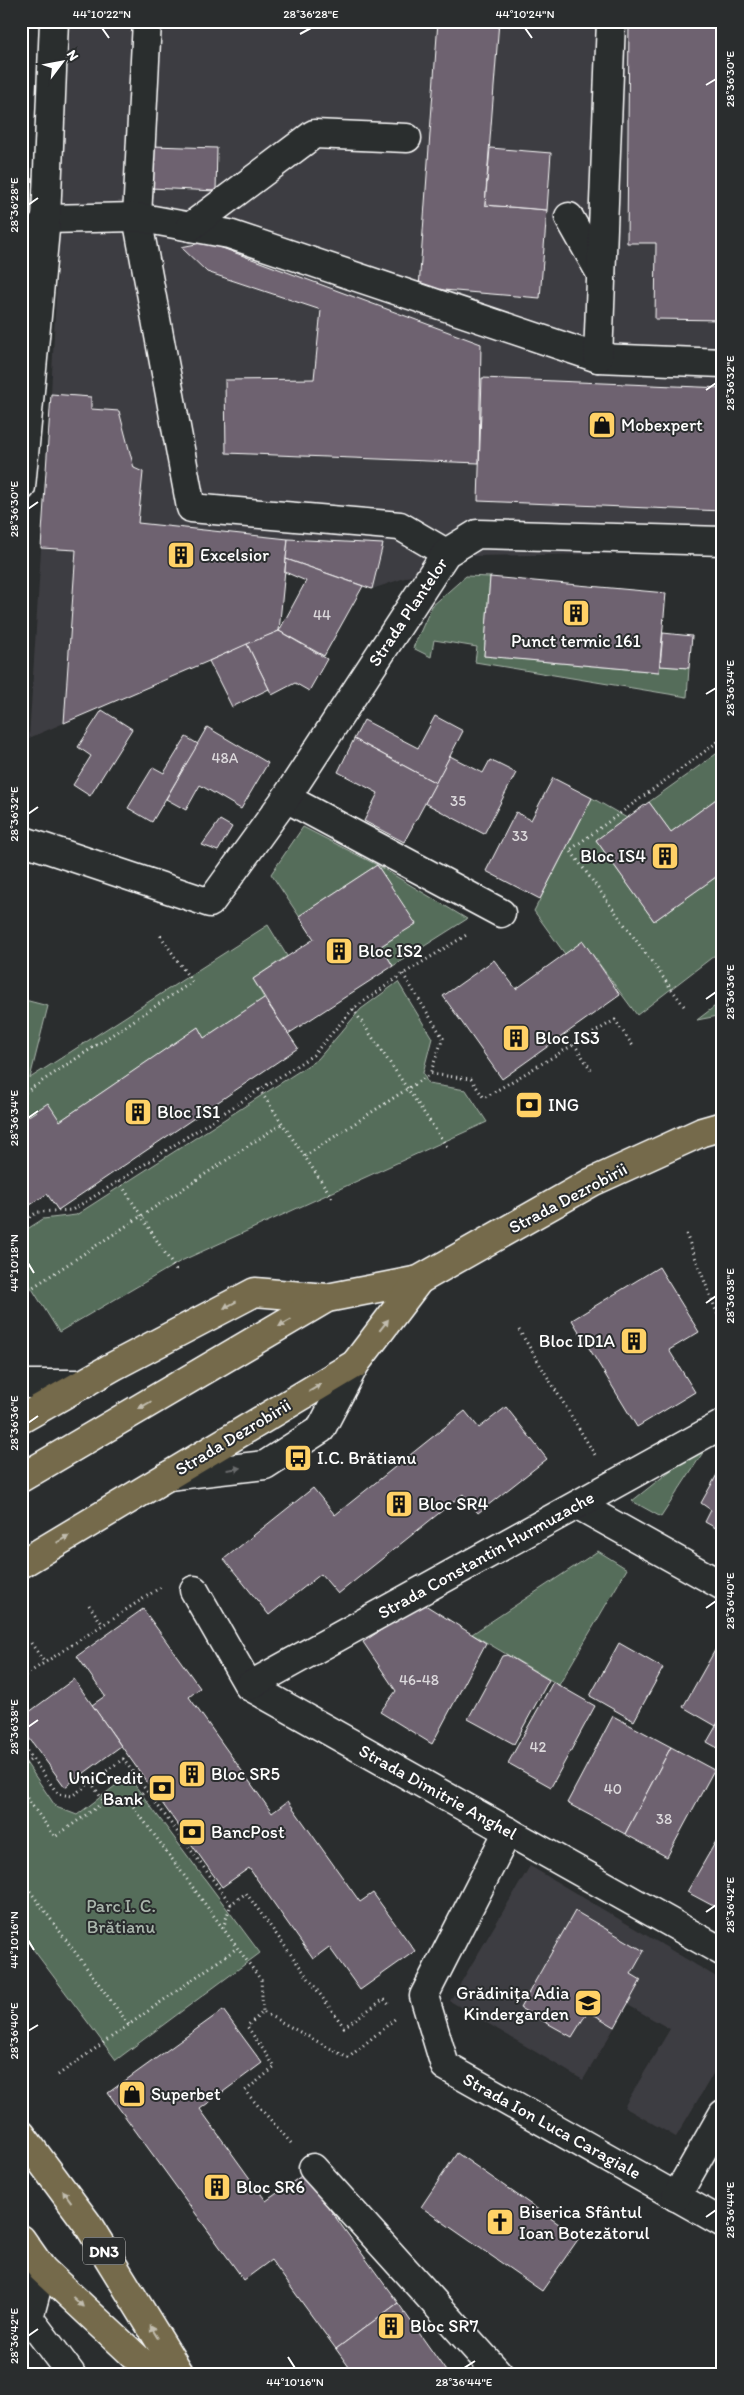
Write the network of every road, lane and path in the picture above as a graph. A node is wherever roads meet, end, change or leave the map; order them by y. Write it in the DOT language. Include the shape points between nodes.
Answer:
graph roads {
  1 [pos="54,21"];
  2 [pos="147,21"];
  3 [pos="611,21"];
  4 [pos="407,138"];
  5 [pos="137,217"];
  6 [pos="569,217"];
  7 [pos="46,219"];
  8 [pos="190,227"];
  9 [pos="21,255"];
  10 [pos="601,276"];
  11 [pos="598,358"];
  12 [pos="723,363"];
  13 [pos="21,488"];
  14 [pos="723,541"];
  15 [pos="446,553"];
  16 [pos="723,738"];
  17 [pos="286,798"];
  18 [pos="21,840"];
  19 [pos="501,913"];
  20 [pos="160,935"];
  21 [pos="403,974"];
  22 [pos="684,1006"];
  23 [pos="353,1009"];
  24 [pos="574,1044"];
  25 [pos="633,1046"];
  26 [pos="593,1072"];
  27 [pos="430,1074"];
  28 [pos="259,1088"];
  29 [pos="408,1088"];
  30 [pos="21,1095"];
  31 [pos="283,1123"];
  32 [pos="723,1126"];
  33 [pos="448,1148"];
  34 [pos="305,1156"];
  35 [pos="119,1181"];
  36 [pos="334,1200"];
  37 [pos="142,1216"];
  38 [pos="21,1222"];
  39 [pos="686,1234"];
  40 [pos="177,1272"];
  41 [pos="419,1280"];
  42 [pos="21,1289"];
  43 [pos="23,1294"];
  44 [pos="327,1298"];
  45 [pos="723,1328"];
  46 [pos="519,1330"];
  47 [pos="355,1364"];
  48 [pos="21,1384"];
  49 [pos="84,1384"];
  50 [pos="21,1420"];
  51 [pos="723,1424"];
  52 [pos="168,1476"];
  53 [pos="21,1478"];
  54 [pos="614,1485"];
  55 [pos="578,1505"];
  56 [pos="21,1564"];
  57 [pos="723,1586"];
  58 [pos="194,1590"];
  59 [pos="148,1595"];
  60 [pos="89,1605"];
  61 [pos="103,1625"];
  62 [pos="31,1643"];
  63 [pos="45,1663"];
  64 [pos="21,1678"];
  65 [pos="250,1686"];
  66 [pos="21,1743"];
  67 [pos="32,1759"];
  68 [pos="21,1766"];
  69 [pos="90,1782"];
  70 [pos="21,1790"];
  71 [pos="146,1790"];
  72 [pos="104,1802"];
  73 [pos="130,1802"];
  74 [pos="508,1831"];
  75 [pos="21,1879"];
  76 [pos="231,1904"];
  77 [pos="223,1928"];
  78 [pos="238,1948"];
  79 [pos="723,1952"];
  80 [pos="424,1996"];
  81 [pos="384,1999"];
  82 [pos="263,2012"];
  83 [pos="129,2025"];
  84 [pos="58,2075"];
  85 [pos="723,2114"];
  86 [pos="21,2134"];
  87 [pos="313,2168"];
  88 [pos="676,2197"];
  89 [pos="723,2223"];
  90 [pos="21,2239"];
  91 [pos="32,2276"];
  92 [pos="71,2374"];
  93 [pos="154,2374"];
  94 [pos="180,2374"];
  95 [pos="499,2374"];
  1 -- 7 [label="street"];
  2 -- 5 [label="street"];
  3 -- 10 [label="street"];
  4 -- 8 [label="street" via="314,134"];
  5 -- 7 [label="street"];
  5 -- 8 [label="street"];
  5 -- 15 [label="street" via="191,508 400,526"];
  6 -- 10 [label="street"];
  7 -- 9 [label="street"];
  7 -- 13 [label="street"];
  8 -- 11 [label="street" via="229,234"];
  10 -- 11 [label="street"];
  11 -- 12 [label="street"];
  14 -- 15 [label="street, Strada Plantelor" via="477,534"];
  15 -- 17 [label="street, Strada Plantelor"];
  16 -- 22 [label="path" via="570,850"];
  17 -- 18 [label="street, Strada Plantelor" via="210,903"];
  17 -- 19 [label="street"];
  19 -- 21 [label="path"];
  20 -- 30 [label="path" via="192,982"];
  21 -- 23 [label="path"];
  21 -- 27 [label="path" via="443,1038"];
  23 -- 28 [label="path" via="313,1055"];
  23 -- 29 [label="path"];
  24 -- 25 [label="path" via="615,1020"];
  24 -- 26 [label="path"];
  24 -- 27 [label="path" via="484,1098 471,1079"];
  27 -- 29 [label="path"];
  28 -- 31 [label="path"];
  28 -- 35 [label="path"];
  29 -- 33 [label="path"];
  29 -- 34 [label="path"];
  31 -- 34 [label="path"];
  31 -- 37 [label="path"];
  32 -- 41 [label="main road, Strada Dezrobirii" via="702,1132 592,1182"];
  34 -- 36 [label="path"];
  35 -- 37 [label="path"];
  35 -- 38 [label="path" via="72,1210 38,1212"];
  37 -- 40 [label="path"];
  37 -- 43 [label="path"];
  39 -- 45 [label="path"];
  41 -- 44 [label="main road, Strada Dezrobirii"];
  47 -- 41 [label="main road, Strada Dezrobirii, one-way"];
  42 -- 43 [label="path"];
  44 -- 49 [label="main road, one-way" via="255,1292"];
  44 -- 53 [label="main road, Strada Dezrobirii, one-way"];
  46 -- 54 [label="path"];
  52 -- 47 [label="main road, Strada Dezrobirii, one-way"];
  52 -- 47 [label="street, one-way" via="265,1465 321,1429"];
  48 -- 49 [label="street"];
  49 -- 50 [label="main road"];
  51 -- 54 [label="street, Strada Constantin Hurmuzache"];
  56 -- 52 [label="main road, Strada Dezrobirii, one-way"];
  54 -- 55 [label="street, Strada Constantin Hurmuzache"];
  55 -- 57 [label="street"];
  55 -- 65 [label="street, Strada Constantin Hurmuzache"];
  58 -- 65 [label="street"];
  59 -- 61 [label="path"];
  60 -- 61 [label="path"];
  61 -- 63 [label="path"];
  62 -- 63 [label="path"];
  63 -- 64 [label="path"];
  65 -- 74 [label="street, Strada Dimitrie Anghel"];
  66 -- 67 [label="path"];
  67 -- 68 [label="path"];
  67 -- 69 [label="path" via="58,1794 72,1796"];
  69 -- 71 [label="path" via="123,1759"];
  69 -- 72 [label="path"];
  70 -- 72 [label="path" via="55,1836"];
  71 -- 73 [label="path"];
  71 -- 76 [label="path"];
  72 -- 73 [label="path"];
  73 -- 77 [label="path"];
  74 -- 79 [label="street, Strada Dimitrie Anghel"];
  74 -- 80 [label="street"];
  75 -- 83 [label="path"];
  76 -- 77 [label="path"];
  76 -- 81 [label="path" via="246,1892 344,2027"];
  77 -- 78 [label="path"];
  78 -- 82 [label="path" via="261,1980"];
  78 -- 83 [label="path"];
  80 -- 82 [label="path" via="348,2058"];
  80 -- 88 [label="street, Strada Ion Luca Caragiale" via="445,2066"];
  82 -- 87 [label="path" via="247,2026 275,2067 245,2090"];
  83 -- 84 [label="path"];
  85 -- 88 [label="street"];
  94 -- 86 [label="main road, DN3, one-way" via="86,2223"];
  87 -- 95 [label="street"];
  88 -- 89 [label="street, Strada Ion Luca Caragiale"];
  90 -- 91 [label="main road"];
  91 -- 92 [label="street" via="29,2318"];
  91 -- 93 [label="main road, one-way"];
}
